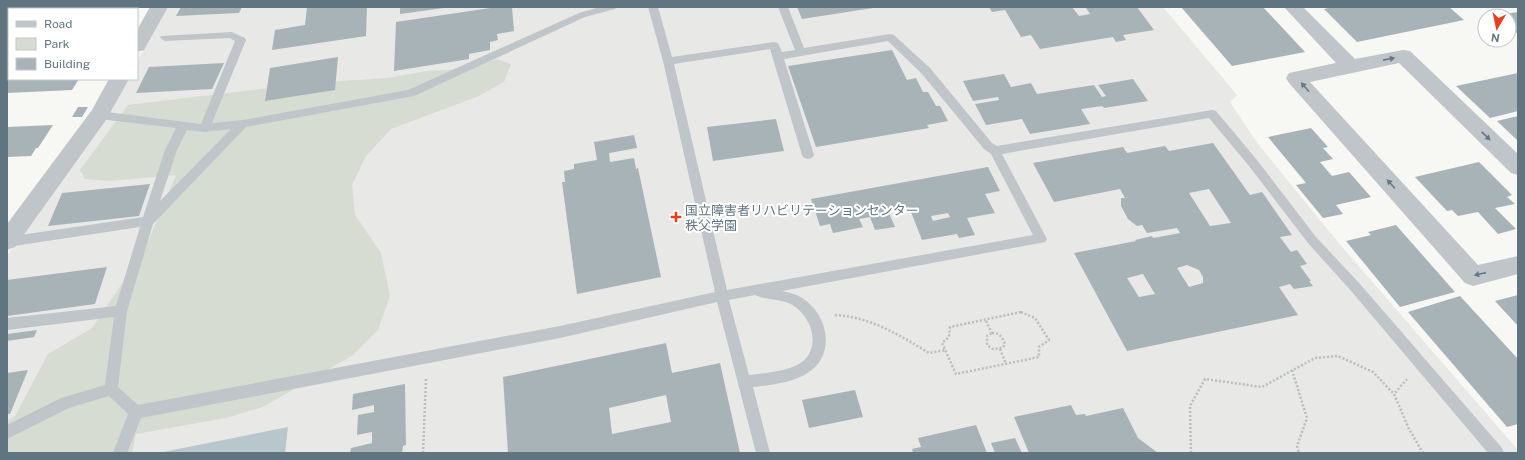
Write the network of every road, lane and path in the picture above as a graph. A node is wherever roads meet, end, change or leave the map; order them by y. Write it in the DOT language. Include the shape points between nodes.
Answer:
graph roads {
  1 [pos="159,7"];
  2 [pos="612,7"];
  3 [pos="653,7"];
  4 [pos="782,7"];
  5 [pos="1293,7"];
  6 [pos="165,38"];
  7 [pos="138,44"];
  8 [pos="801,52"];
  9 [pos="778,56"];
  10 [pos="668,61"];
  11 [pos="1350,66"];
  12 [pos="118,80"];
  13 [pos="99,115"];
  14 [pos="243,124"];
  15 [pos="183,126"];
  16 [pos="204,128"];
  17 [pos="995,151"];
  18 [pos="808,155"];
  19 [pos="1518,167"];
  20 [pos="148,221"];
  21 [pos="7,241"];
  22 [pos="1518,265"];
  23 [pos="751,290"];
  24 [pos="722,296"];
  25 [pos="121,311"];
  26 [pos="814,316"];
  27 [pos="986,321"];
  28 [pos="7,324"];
  29 [pos="992,333"];
  30 [pos="1000,349"];
  31 [pos="946,350"];
  32 [pos="426,358"];
  33 [pos="1420,363"];
  34 [pos="1006,364"];
  35 [pos="1292,370"];
  36 [pos="744,382"];
  37 [pos="111,389"];
  38 [pos="1394,394"];
  39 [pos="136,412"];
  40 [pos="7,432"];
  41 [pos="120,453"];
  42 [pos="423,453"];
  43 [pos="763,453"];
  44 [pos="1191,453"];
  45 [pos="1299,453"];
  46 [pos="1423,453"];
  47 [pos="1497,453"];
  1 -- 7 [label="street"];
  2 -- 14 [label="lane" via="582,15 410,93"];
  3 -- 10 [label="lane"];
  4 -- 8 [label="lane"];
  5 -- 11 [label="street"];
  6 -- 16 [label="lane" via="232,36 241,40"];
  8 -- 9 [label="lane"];
  8 -- 17 [label="lane" via="890,37 926,71 988,146"];
  9 -- 10 [label="lane" via="774,44"];
  9 -- 18 [label="lane"];
  10 -- 24 [label="lane"];
  11 -- 19 [label="street, one-way" via="1403,56"];
  22 -- 11 [label="street, one-way" via="1474,276 1296,78"];
  12 -- 13 [label="street"];
  13 -- 15 [label="lane"];
  13 -- 21 [label="street"];
  14 -- 16 [label="lane"];
  14 -- 20 [label="lane"];
  15 -- 16 [label="lane"];
  15 -- 20 [label="lane" via="171,150"];
  17 -- 23 [label="lane" via="1041,239"];
  17 -- 33 [label="lane" via="1212,114 1312,240"];
  20 -- 21 [label="lane"];
  20 -- 25 [label="lane"];
  23 -- 24 [label="lane"];
  23 -- 26 [label="lane" via="798,302"];
  24 -- 32 [label="lane" via="560,332"];
  24 -- 36 [label="lane"];
  25 -- 28 [label="lane"];
  25 -- 37 [label="lane"];
  26 -- 31 [label="path" via="838,315 861,318 885,327 929,353"];
  26 -- 36 [label="lane" via="821,337 817,353 803,368 788,374"];
  27 -- 29 [label="path"];
  27 -- 31 [label="path" via="950,327 949,340 942,343"];
  27 -- 34 [label="path" via="1021,312 1028,313 1038,320 1048,340 1039,346 1039,357"];
  29 -- 30 [label="path" via="997,333 1003,338 1005,345"];
  29 -- 30 [label="path" via="987,336 987,345 993,349"];
  30 -- 34 [label="path"];
  31 -- 34 [label="path" via="956,374"];
  32 -- 39 [label="lane"];
  32 -- 42 [label="path"];
  33 -- 38 [label="path"];
  33 -- 47 [label="lane"];
  35 -- 38 [label="path" via="1315,358 1338,356 1373,372"];
  35 -- 44 [label="path" via="1262,387 1205,379 1190,406"];
  35 -- 45 [label="path" via="1307,418 1297,446"];
  36 -- 43 [label="lane"];
  37 -- 39 [label="lane"];
  37 -- 40 [label="lane" via="66,403"];
  38 -- 46 [label="path"];
  39 -- 41 [label="lane"];
}
